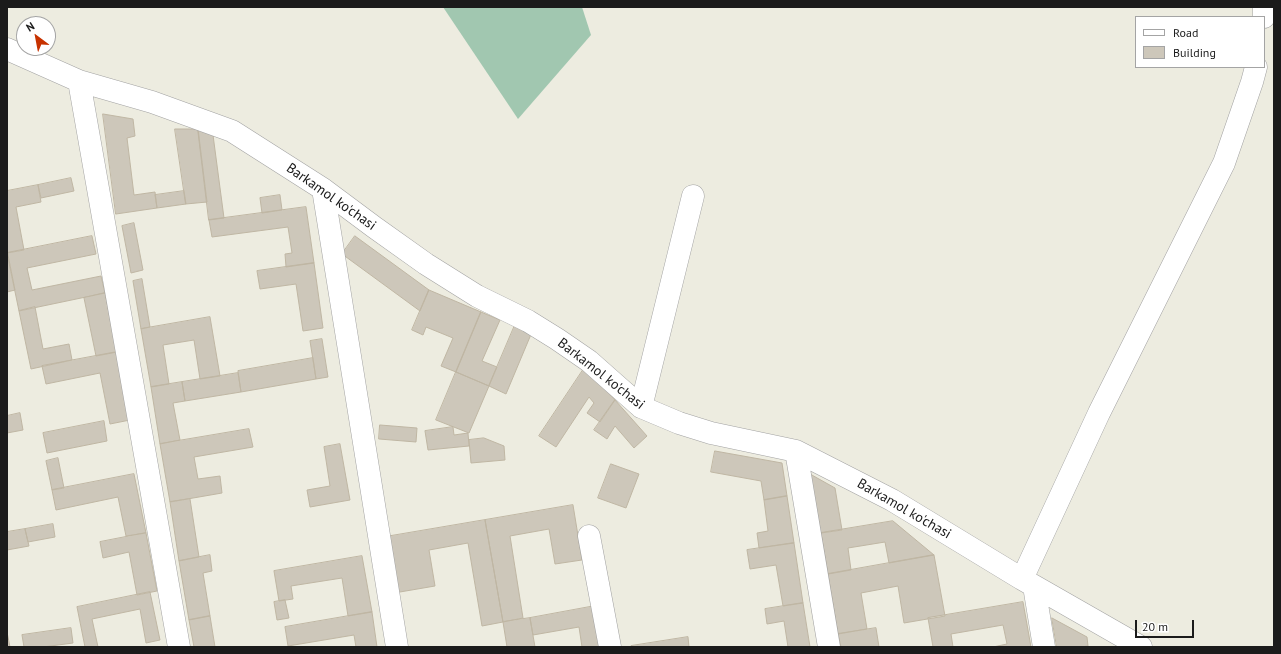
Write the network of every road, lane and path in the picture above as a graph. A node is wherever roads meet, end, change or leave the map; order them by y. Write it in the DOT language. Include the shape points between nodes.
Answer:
graph roads {
  1 [pos="7,49"];
  2 [pos="1256,68"];
  3 [pos="79,81"];
  4 [pos="324,189"];
  5 [pos="693,196"];
  6 [pos="641,407"];
  7 [pos="796,451"];
  8 [pos="590,536"];
  9 [pos="1028,583"];
  10 [pos="179,647"];
  11 [pos="397,647"];
  12 [pos="610,647"];
  13 [pos="829,647"];
  14 [pos="1044,647"];
  15 [pos="1141,647"];
  1 -- 3 [label="street, Barkamol ko'chasi"];
  2 -- 9 [label="street" via="1224,163 1099,413"];
  3 -- 4 [label="street, Barkamol ko'chasi" via="152,102 232,131"];
  3 -- 10 [label="street"];
  4 -- 6 [label="street, Barkamol ko'chasi" via="426,264 476,296 528,321 589,361"];
  4 -- 11 [label="street"];
  5 -- 6 [label="street"];
  6 -- 7 [label="street, Barkamol ko'chasi" via="711,433"];
  7 -- 9 [label="street, Barkamol ko'chasi" via="892,500"];
  7 -- 13 [label="street"];
  8 -- 12 [label="street"];
  9 -- 14 [label="street"];
  9 -- 15 [label="street, Barkamol ko'chasi"];
}
